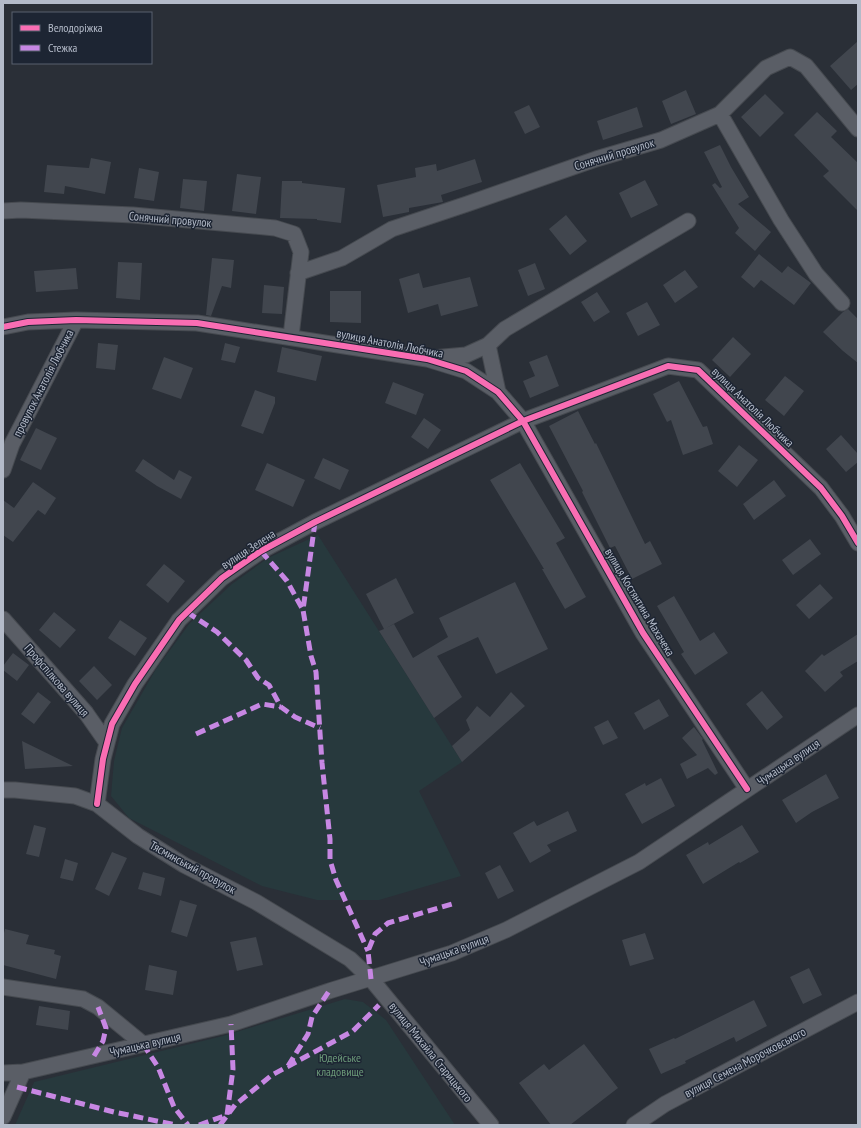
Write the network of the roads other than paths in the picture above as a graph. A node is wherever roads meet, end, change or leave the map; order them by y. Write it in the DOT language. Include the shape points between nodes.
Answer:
graph roads {
  1 [pos="720,114"];
  2 [pos="858,129"];
  3 [pos="3,211"];
  4 [pos="688,221"];
  5 [pos="298,273"];
  6 [pos="842,303"];
  7 [pos="76,320"];
  8 [pos="3,327"];
  9 [pos="291,336"];
  10 [pos="488,345"];
  11 [pos="427,359"];
  12 [pos="498,392"];
  13 [pos="523,421"];
  14 [pos="3,470"];
  15 [pos="858,543"];
  16 [pos="3,619"];
  17 [pos="858,715"];
  18 [pos="108,743"];
  19 [pos="747,789"];
  20 [pos="3,790"];
  21 [pos="97,804"];
  22 [pos="371,979"];
  23 [pos="3,987"];
  24 [pos="858,1002"];
  25 [pos="143,1044"];
  26 [pos="23,1072"];
  27 [pos="3,1073"];
  28 [pos="3,1117"];
  29 [pos="491,1125"];
  30 [pos="634,1125"];
  1 -- 2 [label="street" via="766,68 790,57 806,66"];
  1 -- 5 [label="street, Сонячний провулок" via="661,140 596,159 392,229 342,258"];
  1 -- 6 [label="street" via="816,274"];
  3 -- 5 [label="street, Сонячний провулок" via="133,215 275,228 294,234 301,252"];
  4 -- 10 [label="street, вулиця Анатолія Любчика" via="505,329"];
  5 -- 9 [label="street, Сонячний провулок"];
  7 -- 8 [label="street, вулиця Анатолія Любчика" via="28,322"];
  7 -- 9 [label="street, вулиця Анатолія Любчика" via="197,323"];
  7 -- 14 [label="street, провулок Анатолія Любчика" via="12,444"];
  9 -- 11 [label="street, вулиця Анатолія Любчика"];
  10 -- 11 [label="street, вулиця Анатолія Любчика" via="466,354"];
  10 -- 12 [label="street"];
  11 -- 12 [label="street, вулиця Анатолія Любчика" via="466,371"];
  12 -- 13 [label="street, вулиця Анатолія Любчика"];
  13 -- 15 [label="street, вулиця Анатолія Любчика" via="668,366 698,370 821,488"];
  13 -- 18 [label="street, вулиця Зелена" via="315,522 261,551 222,578 179,620 135,684 112,724"];
  13 -- 19 [label="street, вулиця Костянтина Махачека" via="643,634"];
  16 -- 18 [label="street, Профспілкова вулиця" via="86,713"];
  17 -- 19 [label="street, Чумацька вулиця"];
  18 -- 21 [label="street, вулиця Зелена" via="103,759"];
  19 -- 22 [label="street, Чумацька вулиця" via="639,862 506,930 452,953"];
  20 -- 21 [label="street, Тясминський провулок" via="75,796"];
  21 -- 22 [label="street, Тясминський провулок" via="138,836 184,865 256,902 350,959"];
  22 -- 25 [label="street, Чумацька вулиця" via="231,1024"];
  22 -- 29 [label="street, вулиця Михайла Старицького"];
  23 -- 25 [label="street" via="83,999 98,1007"];
  24 -- 30 [label="street, вулиця Семена Морочковського" via="665,1104"];
  25 -- 26 [label="street, Чумацька вулиця"];
  26 -- 27 [label="street, Чумацька вулиця"];
  26 -- 28 [label="street"];
}
